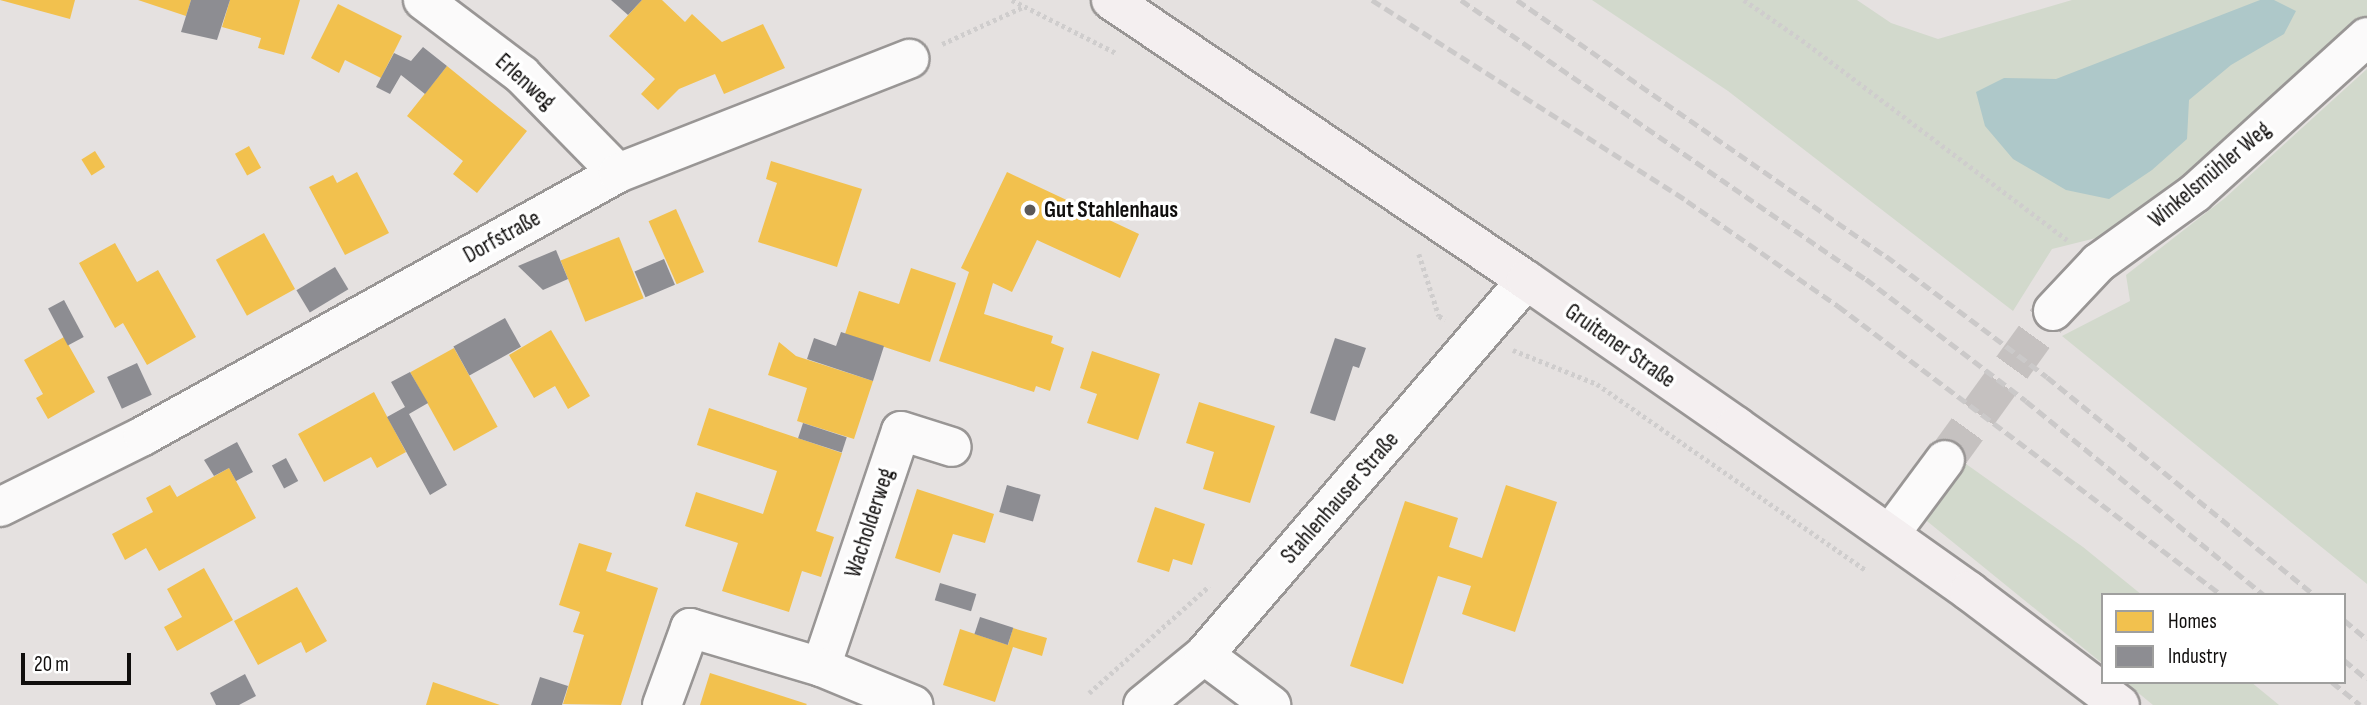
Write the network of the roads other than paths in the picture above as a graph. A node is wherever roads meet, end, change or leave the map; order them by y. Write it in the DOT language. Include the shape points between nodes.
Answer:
graph roads {
  1 [pos="423,0"];
  2 [pos="1111,0"];
  3 [pos="2367,37"];
  4 [pos="909,59"];
  5 [pos="618,173"];
  6 [pos="1526,280"];
  7 [pos="2053,311"];
  8 [pos="952,447"];
  9 [pos="1945,460"];
  10 [pos="0,507"];
  11 [pos="1890,534"];
  12 [pos="1204,655"];
  13 [pos="821,667"];
  14 [pos="662,705"];
  15 [pos="913,705"];
  16 [pos="1143,705"];
  17 [pos="1271,705"];
  18 [pos="2120,705"];
  1 -- 5 [label="street, Erlenweg" via="522,75"];
  2 -- 6 [label="main road, Gruitener Straße"];
  3 -- 7 [label="street, Winkelsmühler Weg" via="2195,193 2098,263"];
  4 -- 5 [label="street, Dorfstraße"];
  5 -- 10 [label="street, Dorfstraße" via="143,436"];
  6 -- 11 [label="main road, Gruitener Straße"];
  6 -- 12 [label="street, Stahlenhauser Straße"];
  8 -- 13 [label="street, Wacholderweg" via="901,431"];
  9 -- 11 [label="street"];
  11 -- 18 [label="main road, Gruitener Straße"];
  12 -- 16 [label="street, Stahlenhauser Straße"];
  12 -- 17 [label="street"];
  13 -- 14 [label="street" via="690,628"];
  13 -- 15 [label="street"];
}
